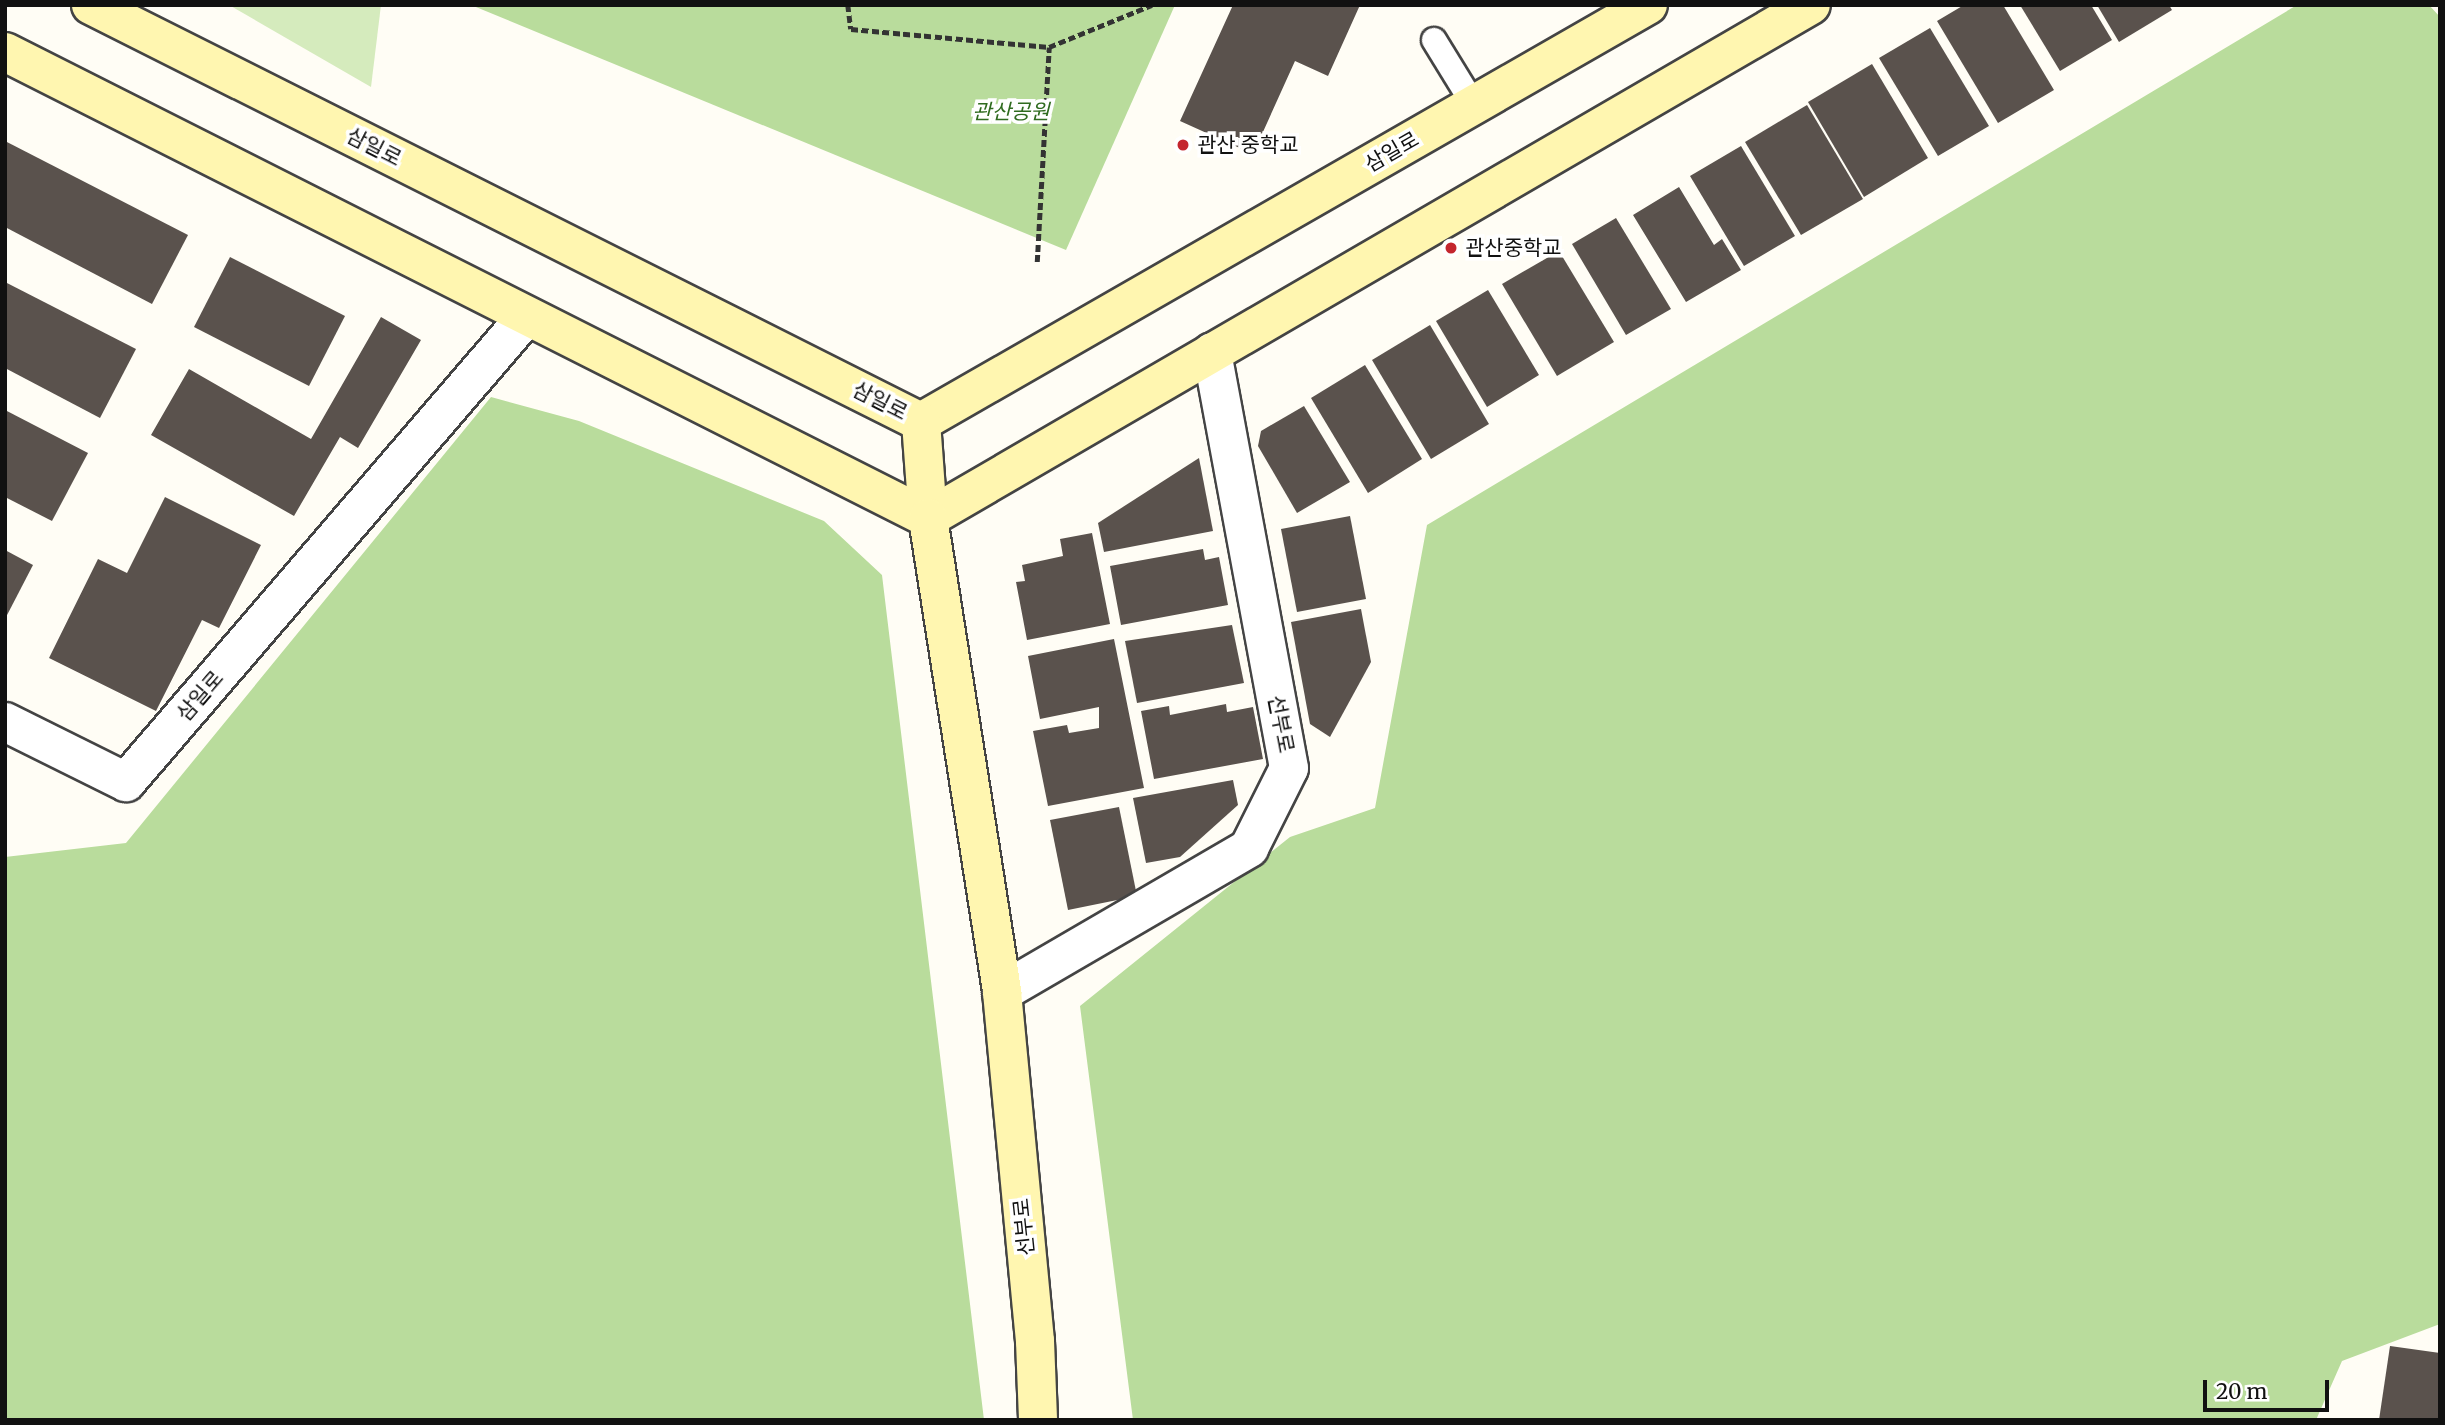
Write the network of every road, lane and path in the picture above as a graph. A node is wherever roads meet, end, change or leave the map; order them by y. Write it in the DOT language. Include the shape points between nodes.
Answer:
graph roads {
  1 [pos="91,5"];
  2 [pos="848,5"];
  3 [pos="1152,5"];
  4 [pos="1648,5"];
  5 [pos="1811,5"];
  6 [pos="1434,40"];
  7 [pos="1049,47"];
  8 [pos="5,52"];
  9 [pos="1474,105"];
  10 [pos="1037,262"];
  11 [pos="526,317"];
  12 [pos="1212,352"];
  13 [pos="921,422"];
  14 [pos="929,518"];
  15 [pos="5,722"];
  16 [pos="1002,992"];
  17 [pos="1038,1420"];
  1 -- 13 [label="street, 삼일로"];
  2 -- 7 [label="path" via="851,29"];
  3 -- 7 [label="path"];
  4 -- 9 [label="street, 삼일로"];
  5 -- 12 [label="street"];
  6 -- 9 [label="lane"];
  7 -- 10 [label="path"];
  8 -- 11 [label="street"];
  9 -- 13 [label="street, 삼일로"];
  11 -- 14 [label="street"];
  11 -- 15 [label="street, 삼일로" via="126,782"];
  12 -- 14 [label="street"];
  12 -- 16 [label="street, 선부로" via="1289,768 1249,848"];
  13 -- 14 [label="street, 선부로"];
  14 -- 16 [label="street, 선부로"];
  16 -- 17 [label="street, 선부로" via="1035,1341"];
}
